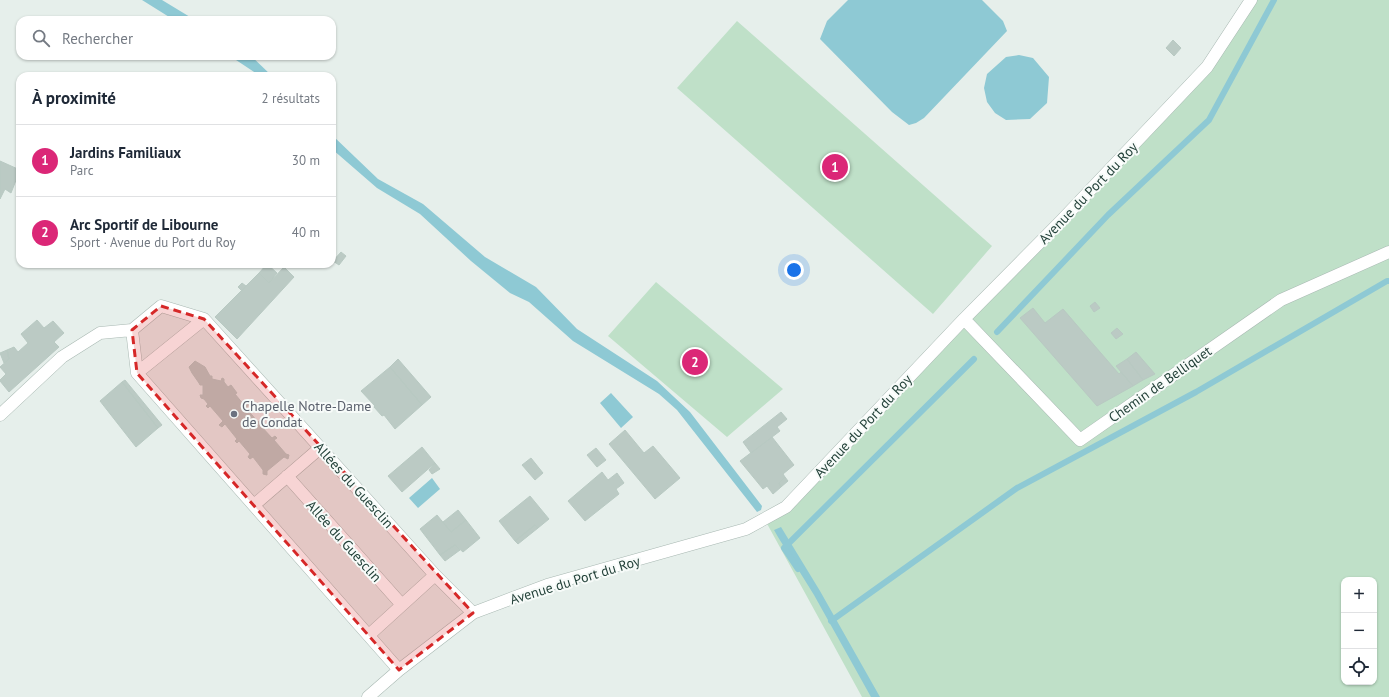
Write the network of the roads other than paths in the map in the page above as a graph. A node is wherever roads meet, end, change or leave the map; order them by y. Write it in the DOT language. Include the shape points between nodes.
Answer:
graph roads {
  1 [pos="1251,0"];
  2 [pos="1389,252"];
  3 [pos="204,319"];
  4 [pos="964,319"];
  5 [pos="132,330"];
  6 [pos="137,373"];
  7 [pos="0,414"];
  8 [pos="320,448"];
  9 [pos="286,476"];
  10 [pos="254,505"];
  11 [pos="435,575"];
  12 [pos="402,605"];
  13 [pos="473,614"];
  14 [pos="369,635"];
  15 [pos="399,670"];
  16 [pos="368,697"];
  1 -- 4 [label="street, Avenue du Port du Roy" via="1207,67 1061,222"];
  2 -- 4 [label="street, Chemin de Belliquet" via="1281,300 1080,440"];
  3 -- 5 [label="street" via="161,306"];
  3 -- 6 [label="street"];
  3 -- 8 [label="street, Allées du Guesclin"];
  4 -- 13 [label="street, Avenue du Port du Roy" via="786,507 746,529 547,585"];
  5 -- 6 [label="street"];
  5 -- 7 [label="street" via="100,333 62,357"];
  6 -- 10 [label="street"];
  8 -- 9 [label="street"];
  8 -- 11 [label="street, Allées du Guesclin"];
  9 -- 10 [label="street"];
  9 -- 12 [label="street, Allée du Guesclin"];
  10 -- 14 [label="street"];
  11 -- 12 [label="street"];
  11 -- 13 [label="street, Allées du Guesclin"];
  12 -- 14 [label="street"];
  13 -- 15 [label="street, Avenue du Port du Roy"];
  14 -- 15 [label="street"];
  15 -- 16 [label="street, Avenue du Port du Roy"];
}
